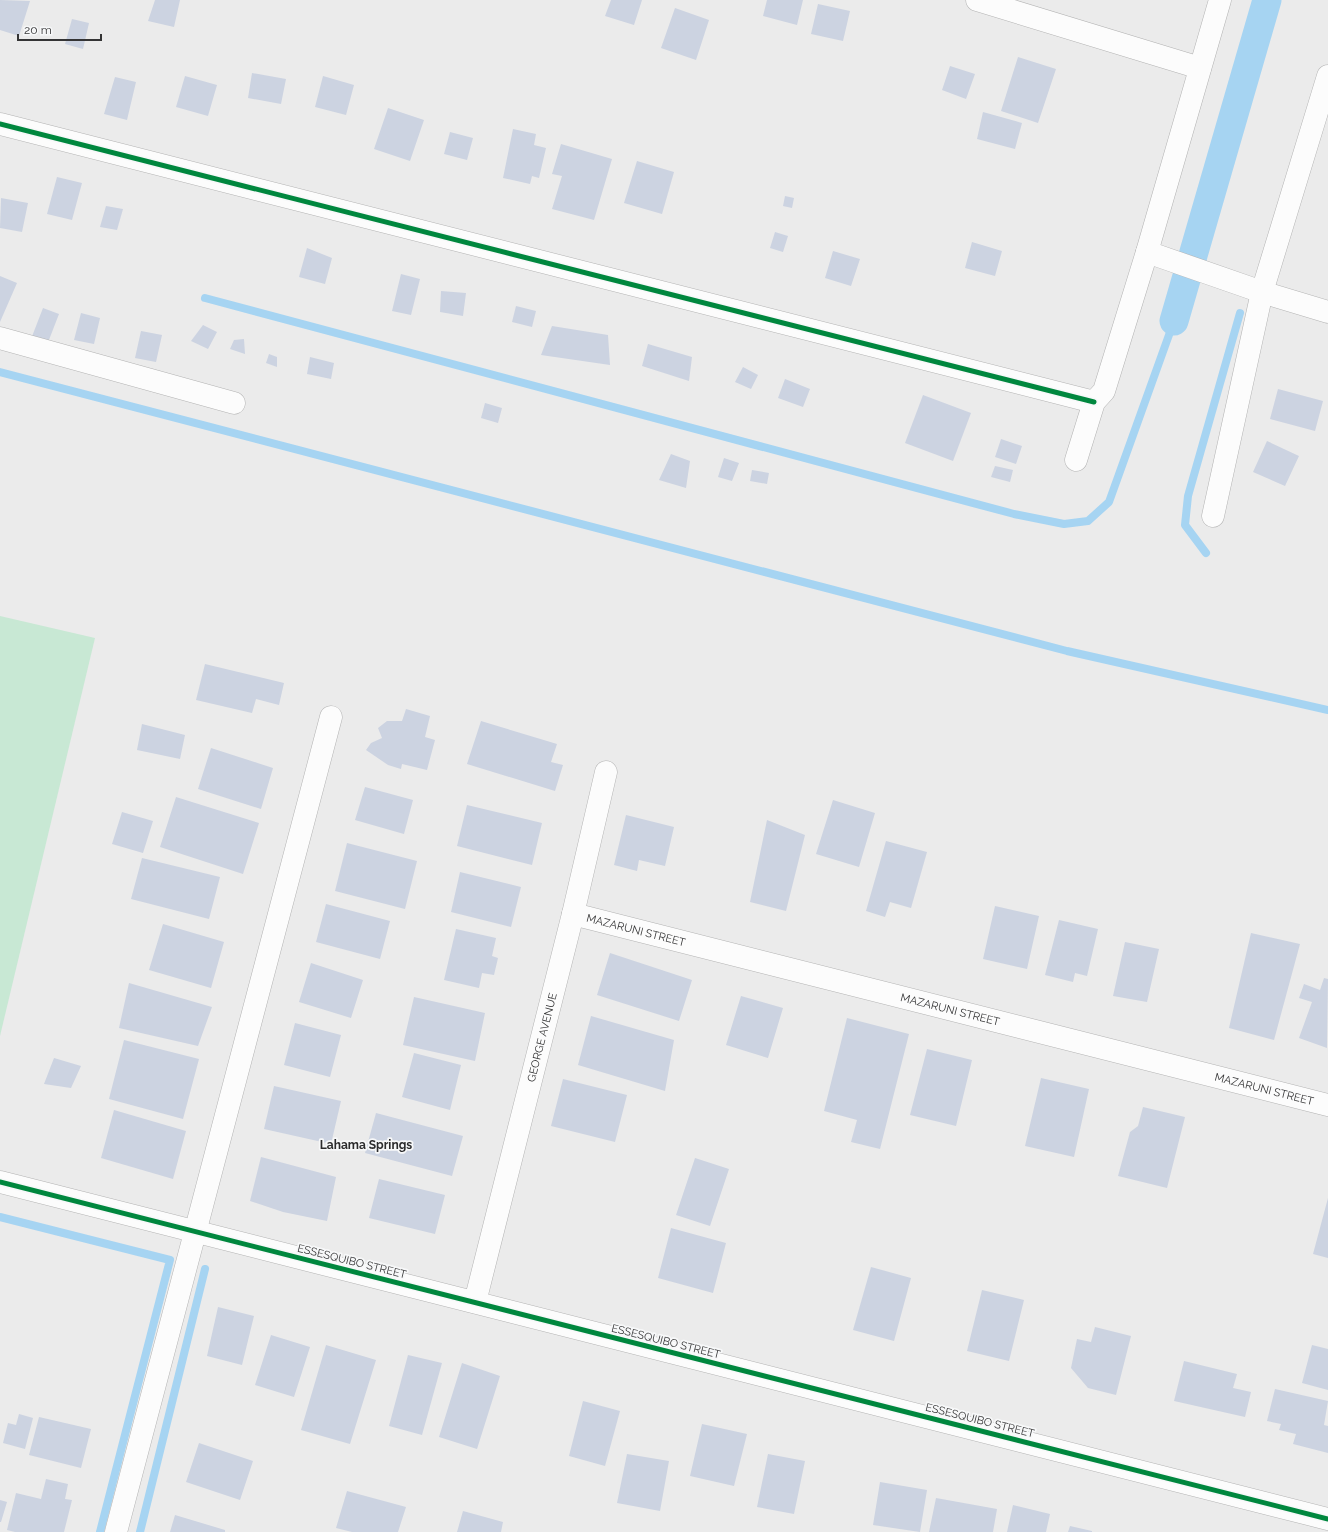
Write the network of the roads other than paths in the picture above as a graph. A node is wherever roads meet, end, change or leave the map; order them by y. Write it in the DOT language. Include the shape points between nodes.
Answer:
graph roads {
  1 [pos="977,0"];
  2 [pos="1220,0"];
  3 [pos="1200,68"];
  4 [pos="1328,76"];
  5 [pos="0,124"];
  6 [pos="1147,252"];
  7 [pos="1262,292"];
  8 [pos="1328,312"];
  9 [pos="0,338"];
  10 [pos="1094,402"];
  11 [pos="234,403"];
  12 [pos="1076,460"];
  13 [pos="1213,516"];
  14 [pos="330,717"];
  15 [pos="606,772"];
  16 [pos="573,914"];
  17 [pos="1328,1105"];
  18 [pos="0,1182"];
  19 [pos="195,1231"];
  20 [pos="475,1302"];
  21 [pos="1328,1519"];
  22 [pos="116,1532"];
  1 -- 3 [label="street"];
  2 -- 3 [label="street"];
  3 -- 6 [label="street"];
  4 -- 7 [label="street"];
  5 -- 10 [label="street"];
  6 -- 7 [label="street"];
  6 -- 10 [label="street" via="1104,391"];
  7 -- 8 [label="street"];
  7 -- 13 [label="street"];
  9 -- 11 [label="street"];
  10 -- 12 [label="street"];
  14 -- 19 [label="street"];
  15 -- 16 [label="street, GEORGE AVENUE"];
  16 -- 17 [label="street, MAZARUNI STREET"];
  16 -- 20 [label="street, GEORGE AVENUE"];
  18 -- 19 [label="street, ESSESQUIBO STREET"];
  19 -- 20 [label="street, ESSESQUIBO STREET"];
  19 -- 22 [label="street"];
  20 -- 21 [label="street, ESSESQUIBO STREET"];
}
